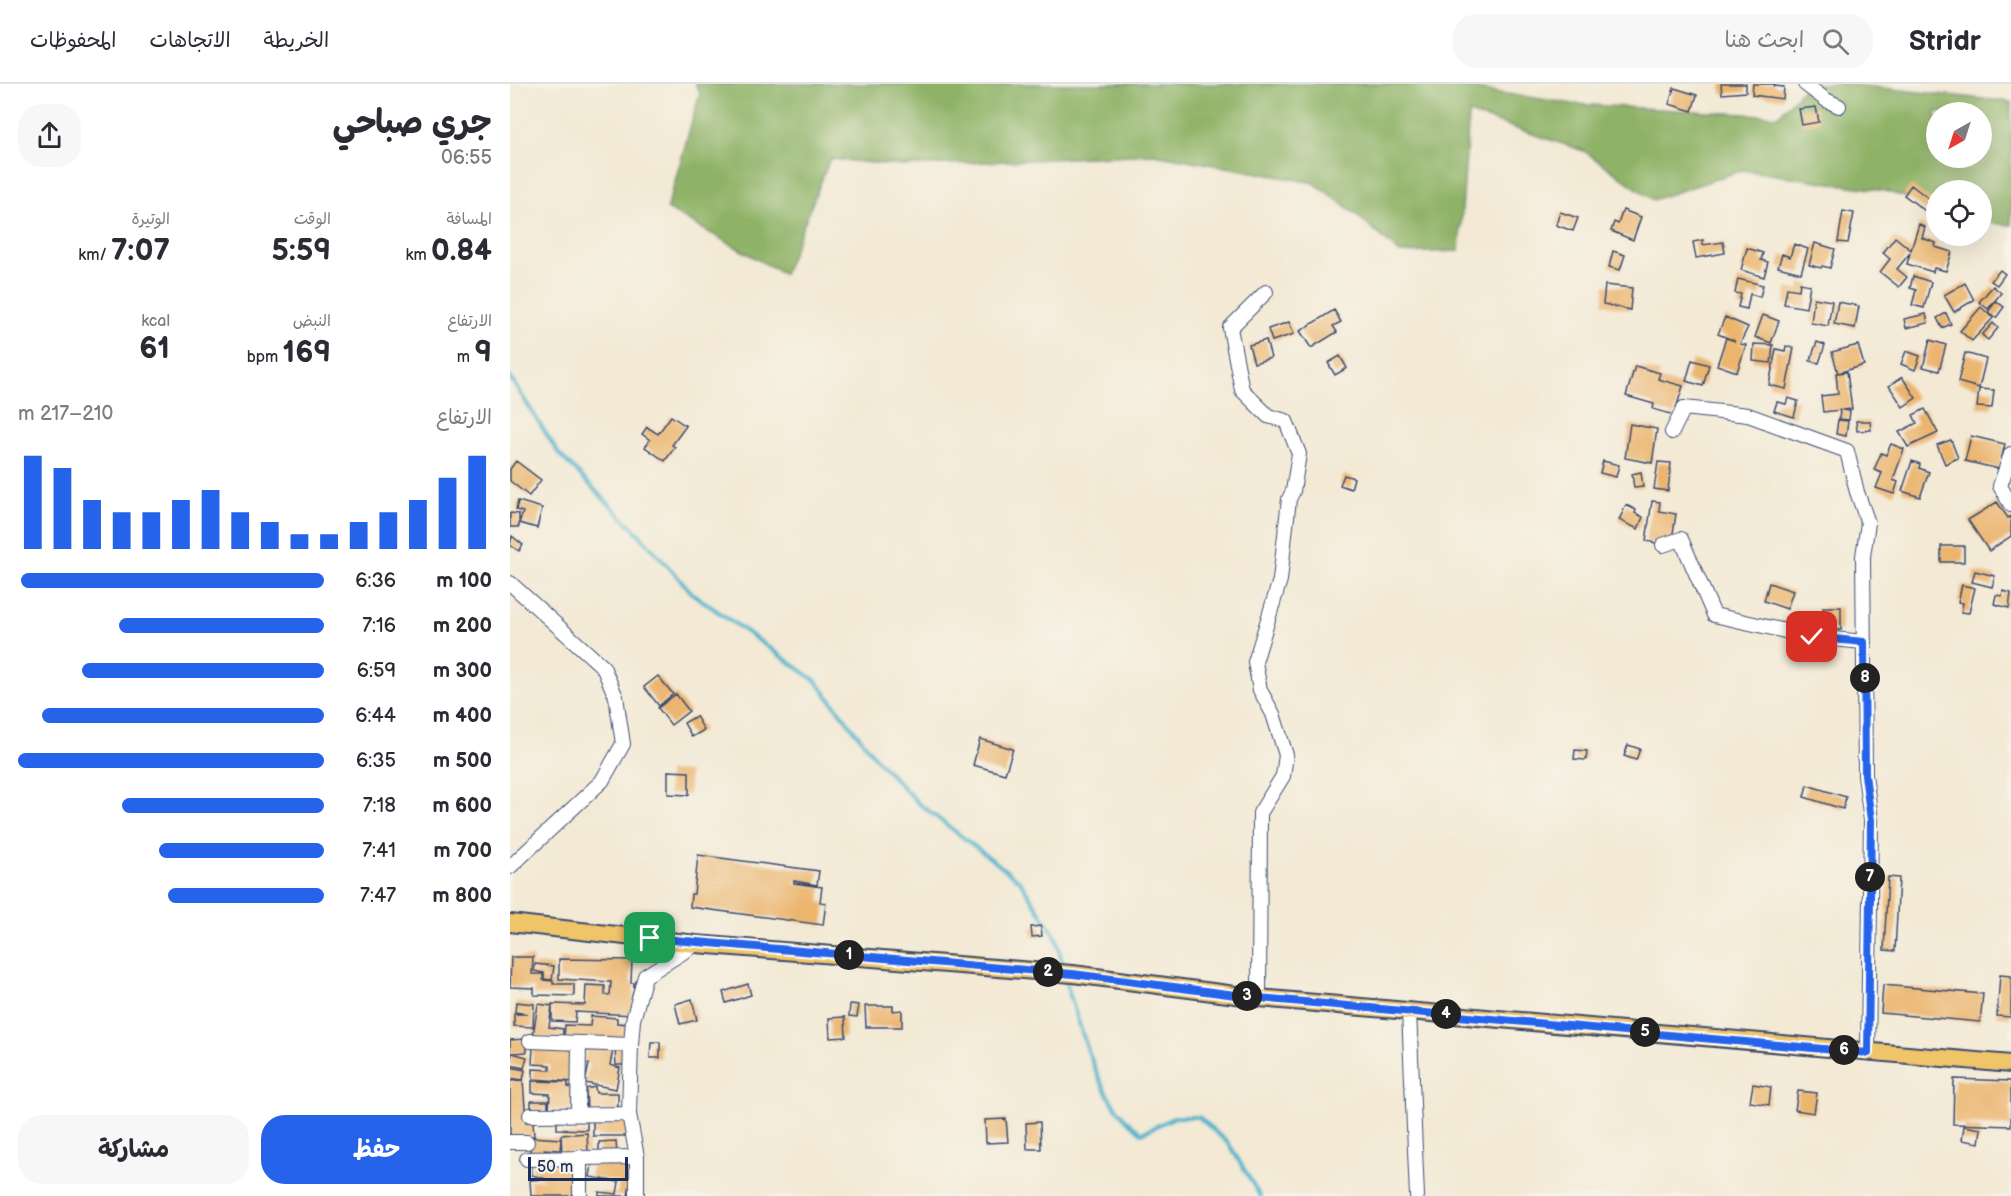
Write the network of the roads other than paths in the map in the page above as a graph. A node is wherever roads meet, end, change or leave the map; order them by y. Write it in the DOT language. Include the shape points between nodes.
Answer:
graph roads {
  1 [pos="1805,84"];
  2 [pos="1839,106"];
  3 [pos="1266,292"];
  4 [pos="1672,432"];
  5 [pos="2011,454"];
  6 [pos="2011,505"];
  7 [pos="1663,545"];
  8 [pos="510,583"];
  9 [pos="1864,642"];
  10 [pos="510,867"];
  11 [pos="510,923"];
  12 [pos="696,944"];
  13 [pos="1259,998"];
  14 [pos="1409,1011"];
  15 [pos="530,1041"];
  16 [pos="579,1044"];
  17 [pos="630,1045"];
  18 [pos="1868,1053"];
  19 [pos="2011,1064"];
  20 [pos="578,1114"];
  21 [pos="629,1114"];
  22 [pos="530,1115"];
  23 [pos="510,1142"];
  24 [pos="527,1142"];
  25 [pos="580,1157"];
  26 [pos="637,1157"];
  27 [pos="527,1159"];
  28 [pos="580,1196"];
  29 [pos="637,1196"];
  30 [pos="1417,1196"];
  1 -- 2 [label="street"];
  3 -- 13 [label="street" via="1230,328 1242,390 1268,416 1286,421 1299,454 1289,499 1280,580 1255,662 1260,690 1273,714 1286,755 1283,776 1260,813"];
  4 -- 9 [label="street" via="1684,408 1748,415 1847,451 1868,523 1863,556"];
  5 -- 6 [label="street" via="2000,486"];
  7 -- 9 [label="street" via="1681,539 1714,615 1812,637"];
  8 -- 10 [label="street" via="603,667 616,697 622,744 602,782"];
  9 -- 18 [label="street" via="1865,775 1871,820"];
  11 -- 12 [label="main road"];
  12 -- 13 [label="main road" via="1073,974"];
  12 -- 17 [label="street" via="645,976"];
  13 -- 14 [label="main road"];
  14 -- 18 [label="main road"];
  14 -- 30 [label="street"];
  15 -- 16 [label="street"];
  16 -- 17 [label="street"];
  16 -- 20 [label="street"];
  17 -- 21 [label="street"];
  18 -- 19 [label="main road"];
  20 -- 21 [label="street"];
  20 -- 22 [label="street"];
  21 -- 26 [label="street"];
  23 -- 24 [label="street"];
  25 -- 26 [label="street"];
  25 -- 27 [label="street"];
  25 -- 28 [label="street"];
  26 -- 29 [label="street"];
}
